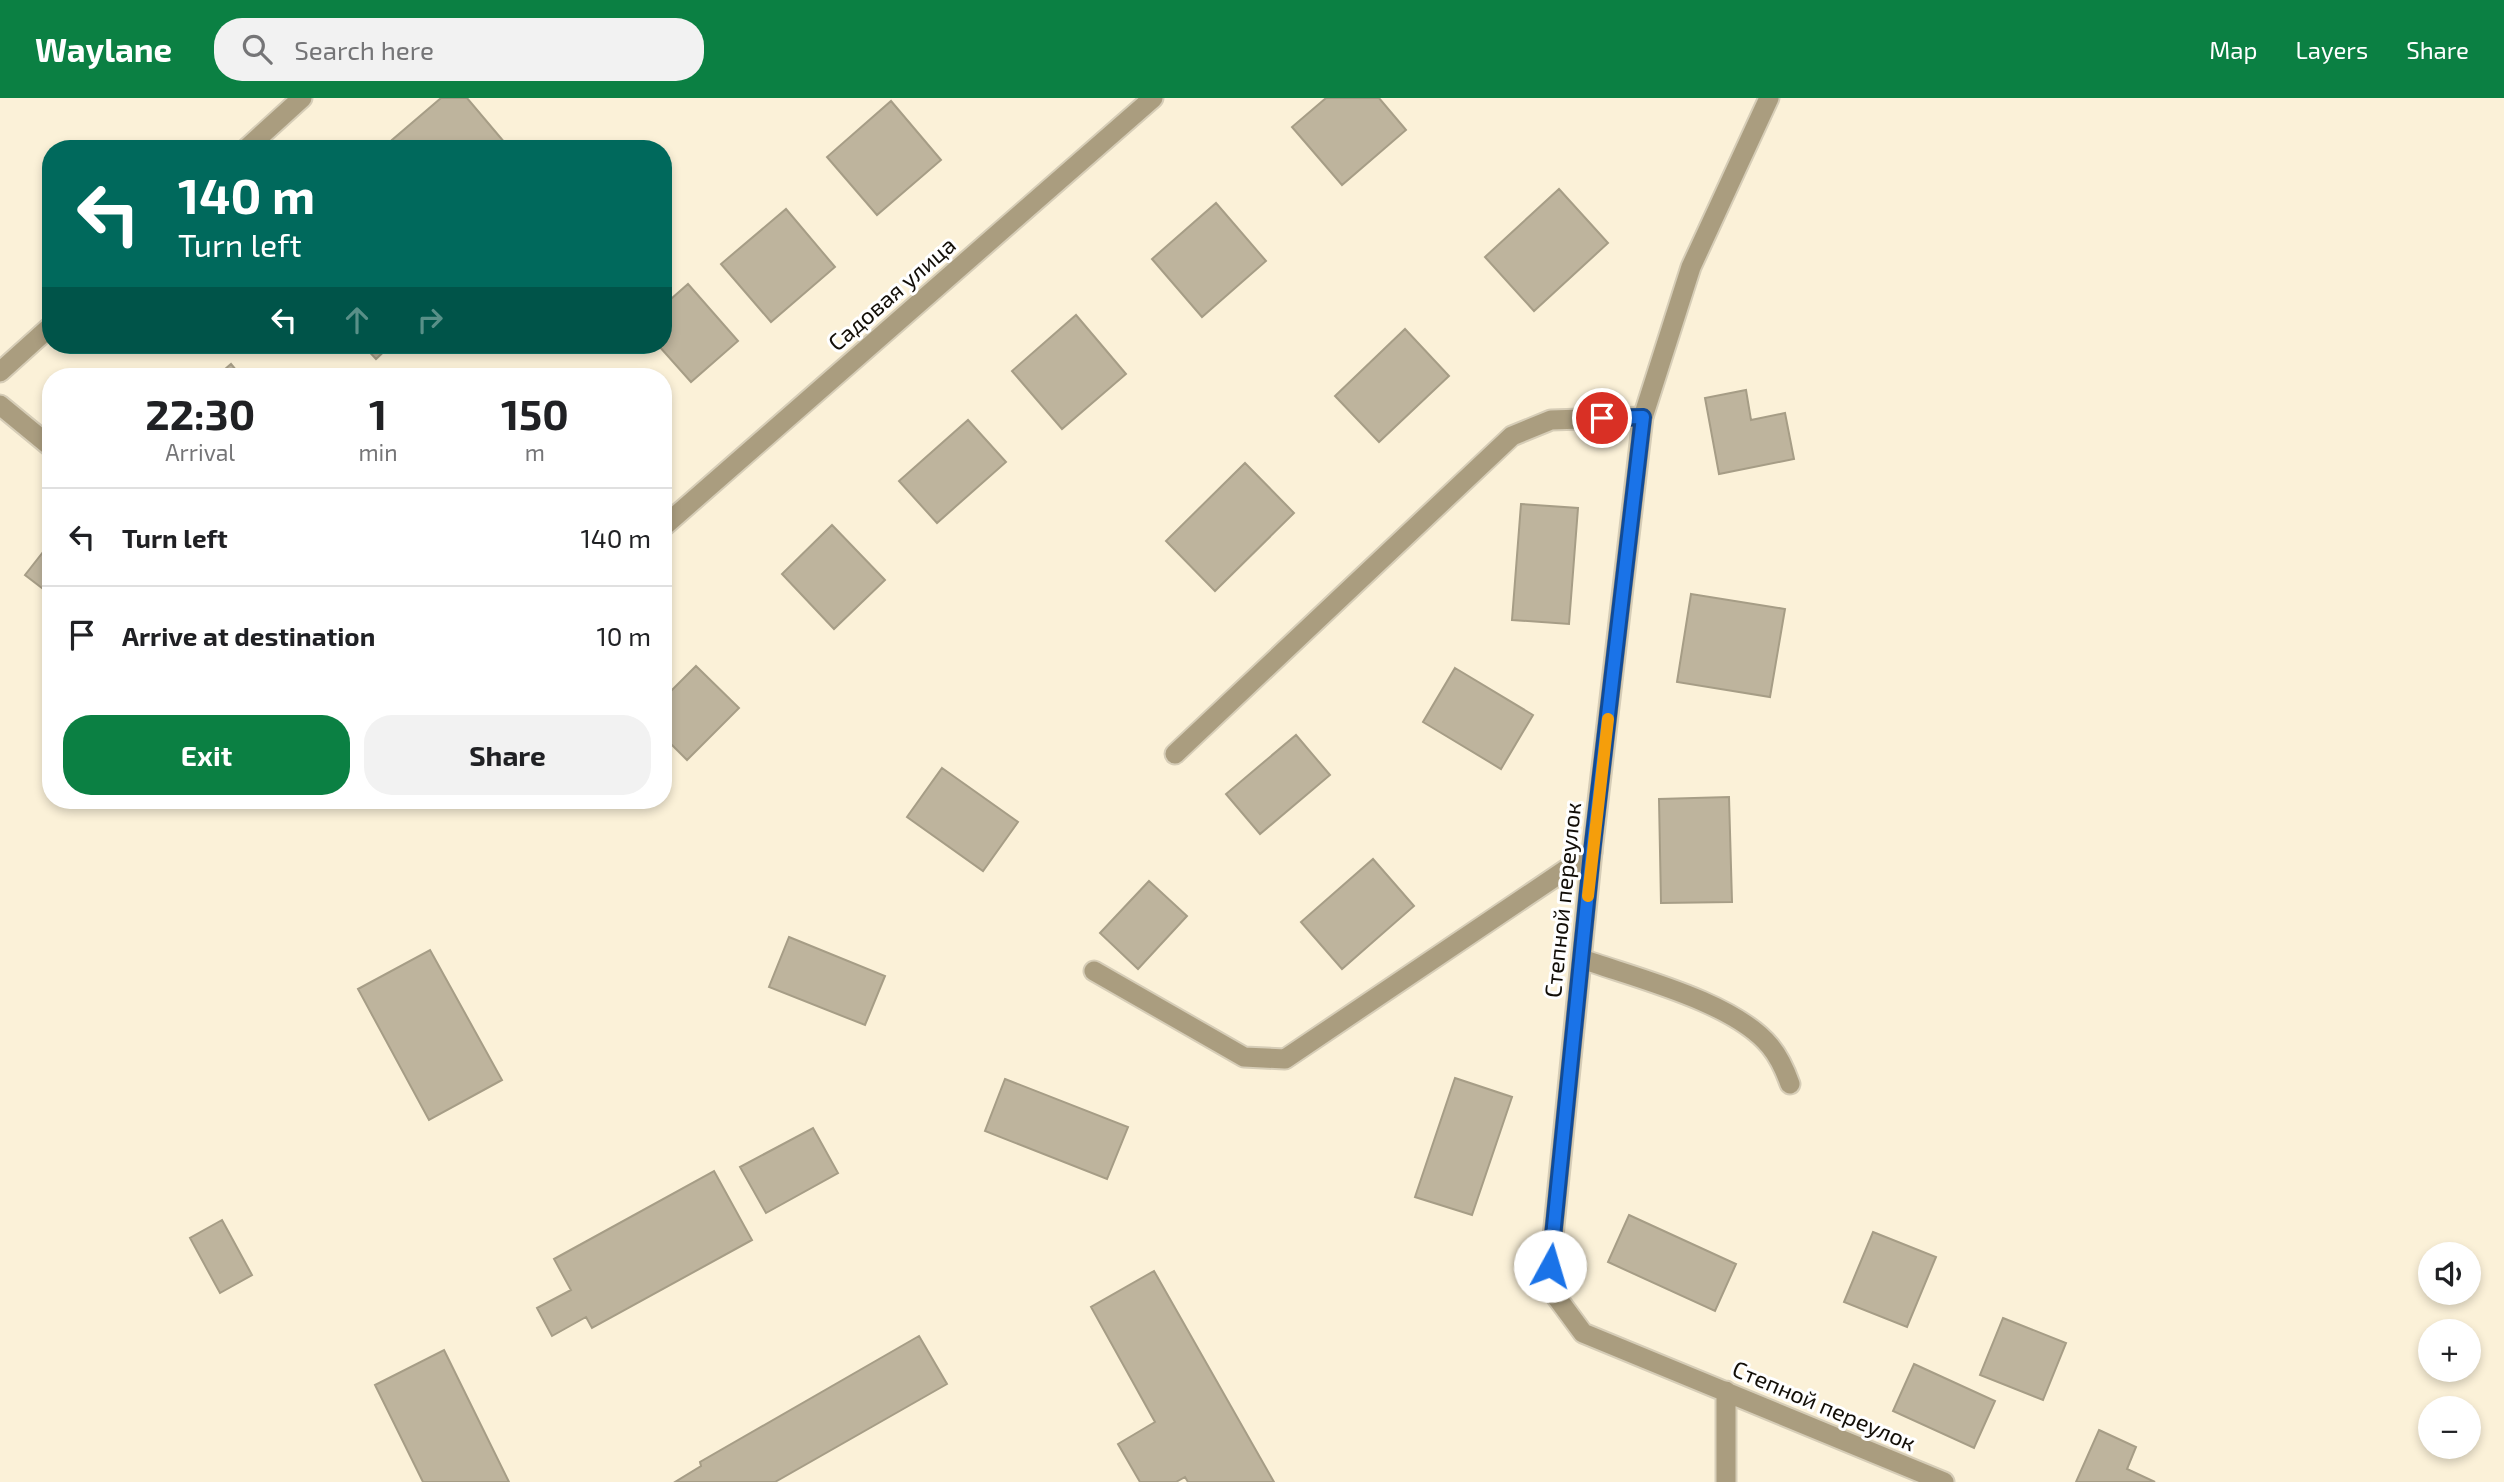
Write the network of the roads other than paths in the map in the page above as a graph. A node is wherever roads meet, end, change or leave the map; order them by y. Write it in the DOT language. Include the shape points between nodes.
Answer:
graph roads {
  1 [pos="302,98"];
  2 [pos="1153,98"];
  3 [pos="1769,98"];
  4 [pos="256,140"];
  5 [pos="42,334"];
  6 [pos="0,372"];
  7 [pos="0,405"];
  8 [pos="1643,417"];
  9 [pos="42,440"];
  10 [pos="672,519"];
  11 [pos="1175,754"];
  12 [pos="1592,852"];
  13 [pos="1582,959"];
  14 [pos="1094,971"];
  15 [pos="1790,1084"];
  16 [pos="1726,1391"];
  17 [pos="1726,1482"];
  18 [pos="1944,1482"];
  1 -- 4 [label="street"];
  2 -- 10 [label="street, Садовая улица"];
  3 -- 8 [label="street, Степной переулок" via="1691,267"];
  5 -- 6 [label="street"];
  7 -- 9 [label="street"];
  8 -- 11 [label="street" via="1550,420 1512,436"];
  8 -- 12 [label="street, Степной переулок"];
  12 -- 13 [label="street, Степной переулок"];
  12 -- 14 [label="street" via="1285,1059 1244,1058"];
  13 -- 15 [label="street" via="1685,995 1745,1024 1769,1044 1784,1065"];
  13 -- 16 [label="street, Степной переулок" via="1550,1266 1555,1295 1583,1332"];
  16 -- 17 [label="street"];
  16 -- 18 [label="street, Степной переулок"];
}
